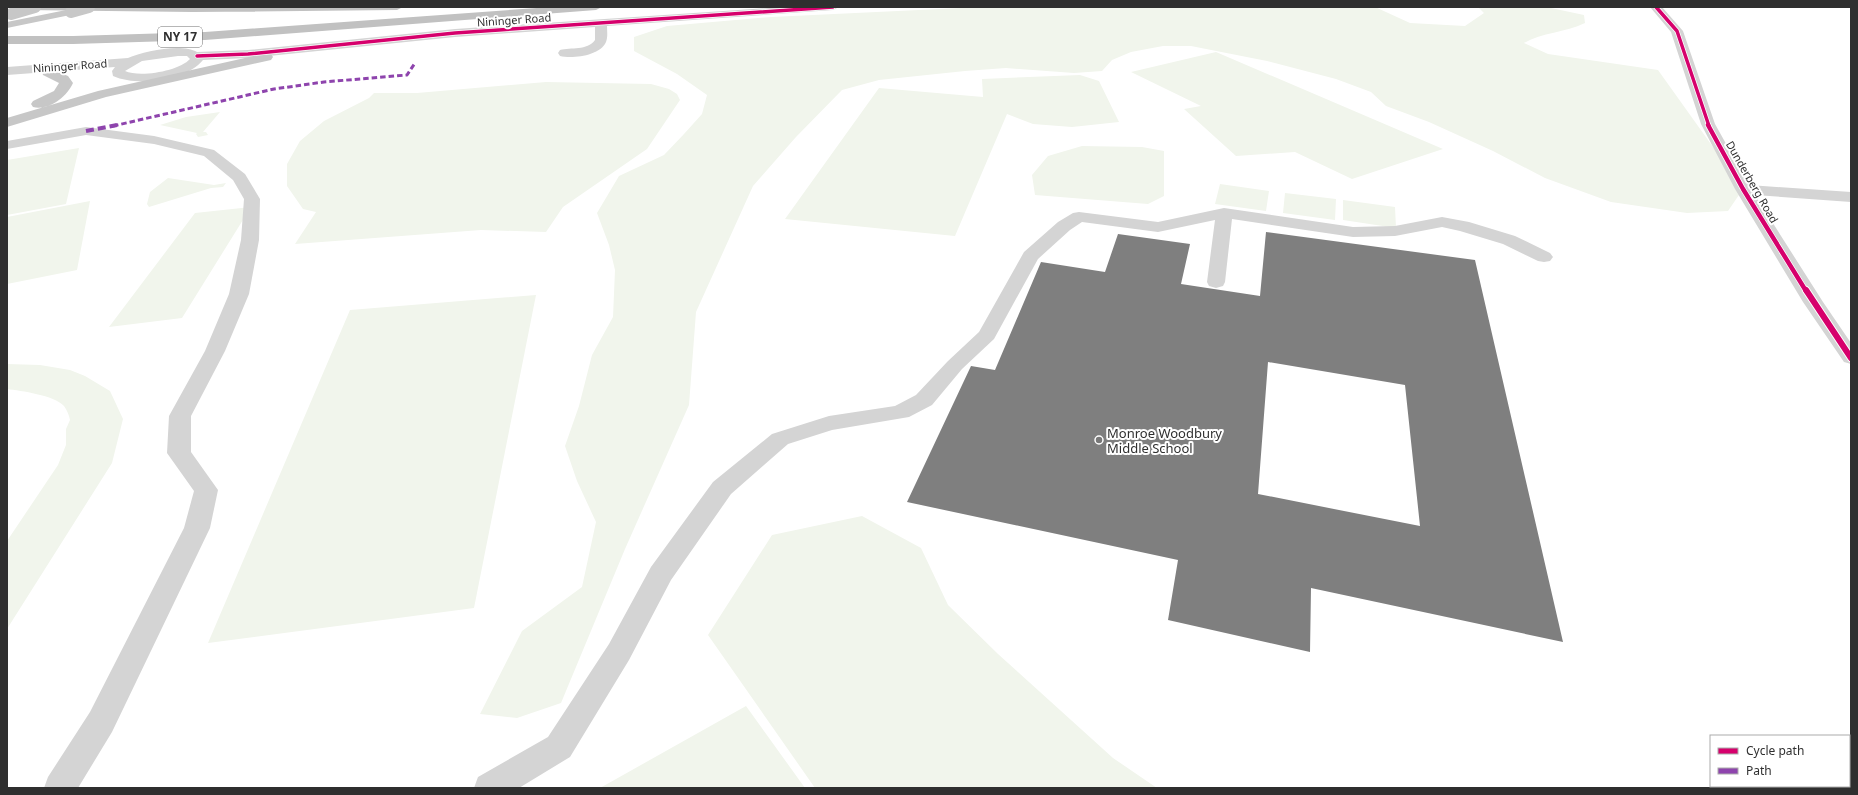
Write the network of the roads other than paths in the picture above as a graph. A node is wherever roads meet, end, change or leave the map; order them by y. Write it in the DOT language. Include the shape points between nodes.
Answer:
graph roads {
  1 [pos="22,7"];
  2 [pos="35,7"];
  3 [pos="89,7"];
  4 [pos="397,7"];
  5 [pos="596,7"];
  6 [pos="833,7"];
  7 [pos="1656,7"];
  8 [pos="71,12"];
  9 [pos="8,14"];
  10 [pos="601,24"];
  11 [pos="7,25"];
  12 [pos="521,30"];
  13 [pos="108,39"];
  14 [pos="7,40"];
  15 [pos="564,53"];
  16 [pos="197,56"];
  17 [pos="266,57"];
  18 [pos="132,61"];
  19 [pos="187,68"];
  20 [pos="7,72"];
  21 [pos="48,72"];
  22 [pos="119,73"];
  23 [pos="149,77"];
  24 [pos="66,105"];
  25 [pos="13,114"];
  26 [pos="7,123"];
  27 [pos="7,145"];
  28 [pos="1743,190"];
  29 [pos="1851,196"];
  30 [pos="1224,213"];
  31 [pos="1544,257"];
  32 [pos="1216,282"];
  33 [pos="1851,358"];
  34 [pos="60,788"];
  35 [pos="490,788"];
  1 -- 4 [label="highway"];
  2 -- 9 [label="main road, bridge"];
  3 -- 8 [label="main road, NY 17, bridge"];
  5 -- 13 [label="highway, NY 17" via="226,35"];
  6 -- 10 [label="street, Nininger Road"];
  7 -- 28 [label="street, Dunderberg Road" via="1677,32 1708,124"];
  8 -- 11 [label="main road"];
  8 -- 13 [label="highway, NY 17" via="38,27 37,33"];
  10 -- 12 [label="street, Nininger Road"];
  10 -- 15 [label="street" via="601,40 598,45"];
  12 -- 16 [label="street, Nininger Road" via="440,34 238,55"];
  12 -- 17 [label="street, Nininger Road"];
  13 -- 14 [label="highway"];
  16 -- 18 [label="street, Nininger Road" via="190,53 168,53"];
  16 -- 19 [label="street" via="195,63"];
  17 -- 19 [label="street, Nininger Road"];
  17 -- 24 [label="main road" via="110,92"];
  18 -- 20 [label="street, Nininger Road"];
  18 -- 22 [label="street" via="122,66"];
  19 -- 23 [label="street, Nininger Road"];
  20 -- 21 [label="street, Nininger Road"];
  21 -- 22 [label="street, Nininger Road"];
  21 -- 25 [label="main road" via="63,79 66,83 64,88 50,98"];
  22 -- 23 [label="street, Nininger Road" via="128,77"];
  22 -- 25 [label="main road" via="74,95"];
  23 -- 24 [label="main road" via="118,85"];
  24 -- 26 [label="main road"];
  27 -- 34 [label="street" via="86,131 154,140 209,153 240,177 252,199 250,240 239,294 216,351 180,416 179,453 206,490 197,528 101,722"];
  28 -- 29 [label="street"];
  28 -- 33 [label="street, Dunderberg Road"];
  30 -- 31 [label="street" via="1353,232 1395,231 1442,222 1509,240"];
  30 -- 32 [label="street"];
  30 -- 35 [label="street" via="1158,227 1079,217 1064,226 1030,256 987,336 955,365 924,400 901,412 829,423 780,439 722,488 662,574 619,652 559,747"];
}
